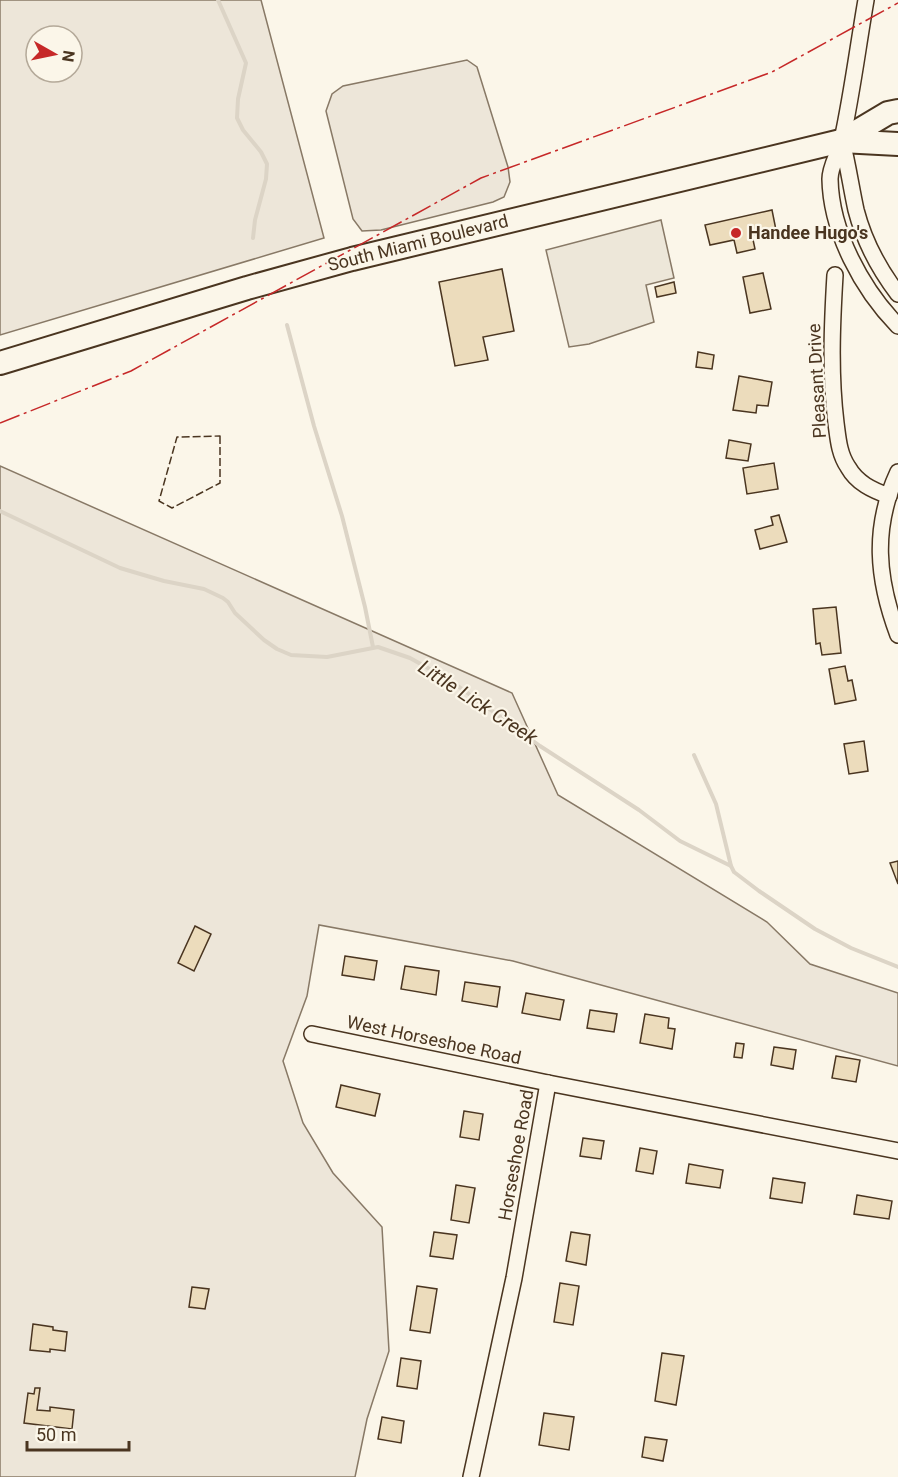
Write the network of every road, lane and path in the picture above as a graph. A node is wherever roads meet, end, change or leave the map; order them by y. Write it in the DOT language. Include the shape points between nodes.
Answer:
graph roads {
  1 [pos="866,0"];
  2 [pos="898,111"];
  3 [pos="842,141"];
  4 [pos="898,144"];
  5 [pos="835,275"];
  6 [pos="898,294"];
  7 [pos="898,326"];
  8 [pos="0,363"];
  9 [pos="898,472"];
  10 [pos="889,496"];
  11 [pos="898,635"];
  12 [pos="312,1034"];
  13 [pos="548,1083"];
  14 [pos="898,1151"];
  15 [pos="471,1477"];
  1 -- 3 [label="street"];
  2 -- 3 [label="highway, South Miami Boulevard"];
  3 -- 4 [label="highway, South Miami Boulevard"];
  3 -- 6 [label="street" via="865,236"];
  3 -- 7 [label="street" via="830,176 840,228 859,273"];
  3 -- 8 [label="highway, South Miami Boulevard" via="351,258"];
  5 -- 10 [label="street, Pleasant Drive" via="832,359 841,453 859,481"];
  9 -- 10 [label="street"];
  10 -- 11 [label="street" via="881,528 880,561 884,594"];
  12 -- 13 [label="street, West Horseshoe Road"];
  13 -- 14 [label="street, Horseshoe Road"];
  13 -- 15 [label="street, Horseshoe Road" via="514,1278"];
}
